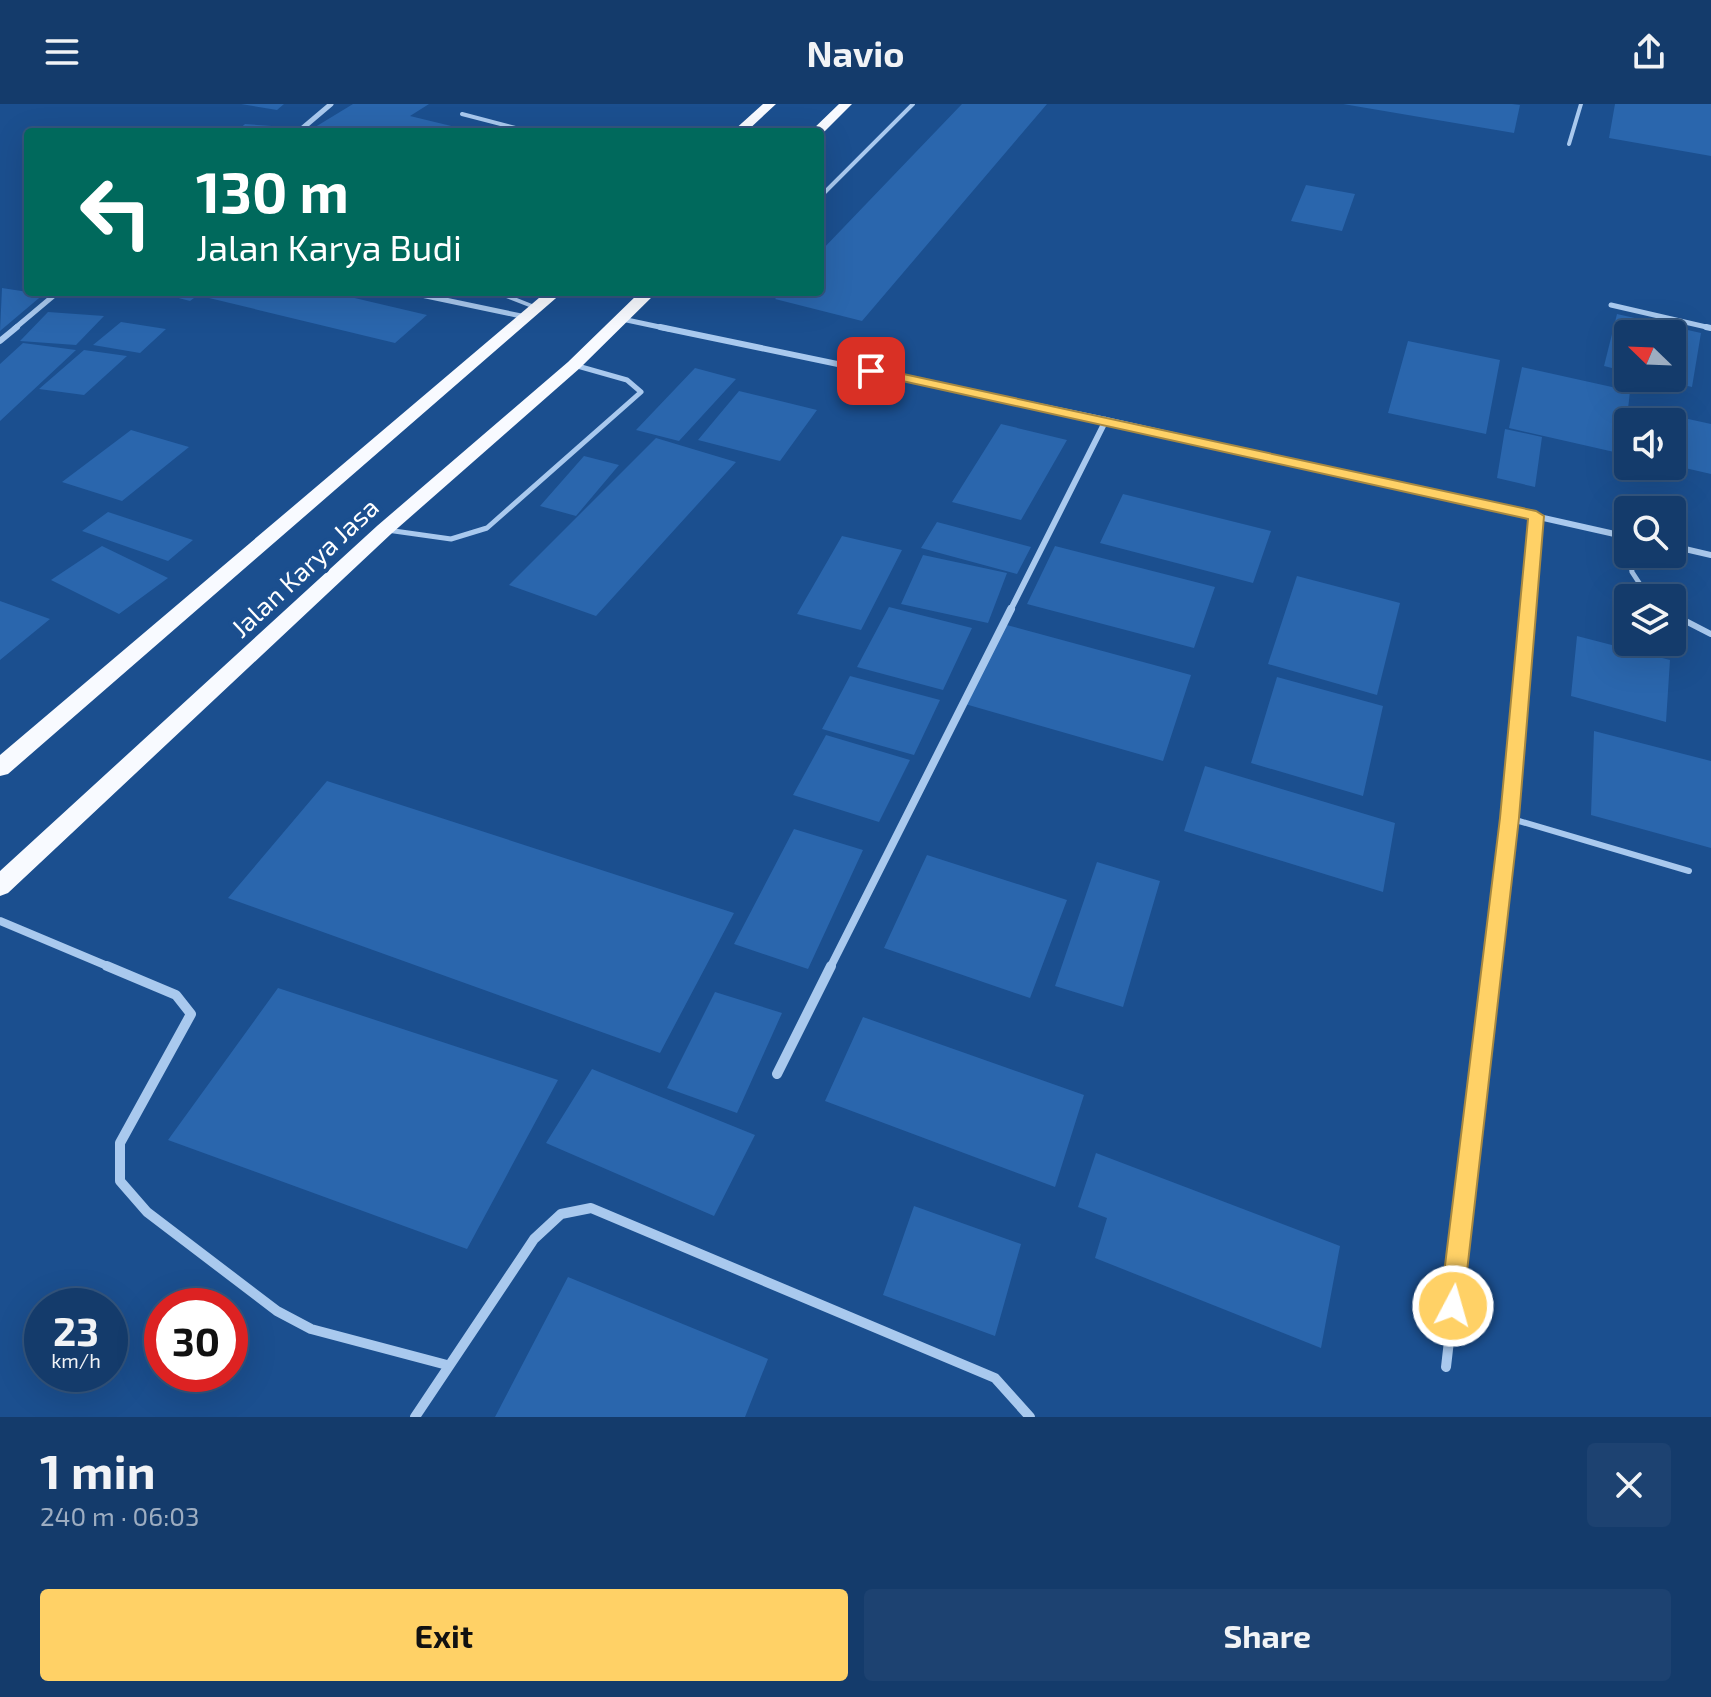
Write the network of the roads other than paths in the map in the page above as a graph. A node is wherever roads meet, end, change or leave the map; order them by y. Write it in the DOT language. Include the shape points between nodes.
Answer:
graph roads {
  1 [pos="331,104"];
  2 [pos="770,104"];
  3 [pos="846,104"];
  4 [pos="913,104"];
  5 [pos="1579,104"];
  6 [pos="462,114"];
  7 [pos="303,128"];
  8 [pos="516,128"];
  9 [pos="743,128"];
  10 [pos="820,128"];
  11 [pos="1569,144"];
  12 [pos="824,193"];
  13 [pos="53,296"];
  14 [pos="432,296"];
  15 [pos="503,296"];
  16 [pos="550,296"];
  17 [pos="645,296"];
  18 [pos="1611,305"];
  19 [pos="531,312"];
  20 [pos="622,319"];
  21 [pos="1711,328"];
  22 [pos="0,341"];
  23 [pos="574,365"];
  24 [pos="1106,420"];
  25 [pos="1536,516"];
  26 [pos="384,530"];
  27 [pos="1614,536"];
  28 [pos="1686,549"];
  29 [pos="1711,555"];
  30 [pos="1686,621"];
  31 [pos="1711,634"];
  32 [pos="0,768"];
  33 [pos="1509,818"];
  34 [pos="1689,871"];
  35 [pos="0,886"];
  36 [pos="0,921"];
  37 [pos="777,1074"];
  38 [pos="447,1365"];
  39 [pos="1446,1367"];
  40 [pos="415,1417"];
  41 [pos="1030,1417"];
  1 -- 7 [label="street"];
  2 -- 9 [label="highway"];
  3 -- 10 [label="highway"];
  4 -- 12 [label="lane"];
  5 -- 11 [label="lane"];
  6 -- 8 [label="lane"];
  13 -- 22 [label="street"];
  14 -- 19 [label="street"];
  15 -- 19 [label="lane"];
  16 -- 19 [label="highway, Jalan Karya Jasa"];
  17 -- 20 [label="highway, Jalan Karya Jasa"];
  18 -- 21 [label="street"];
  19 -- 32 [label="highway, Jalan Karya Jasa"];
  20 -- 23 [label="highway, Jalan Karya Jasa"];
  20 -- 24 [label="street"];
  23 -- 26 [label="highway, Jalan Karya Jasa"];
  23 -- 26 [label="lane" via="627,380 641,392 469,539 446,541"];
  24 -- 25 [label="street"];
  24 -- 37 [label="street"];
  25 -- 27 [label="street"];
  25 -- 33 [label="street"];
  26 -- 35 [label="highway, Jalan Karya Jasa"];
  28 -- 29 [label="street"];
  30 -- 31 [label="lane"];
  33 -- 34 [label="lane"];
  33 -- 39 [label="street"];
  36 -- 38 [label="street" via="176,995 191,1014 120,1143 120,1181 147,1212 277,1311 311,1329"];
  38 -- 40 [label="street"];
  38 -- 41 [label="street" via="534,1239 561,1214 591,1208 995,1378"];
}
